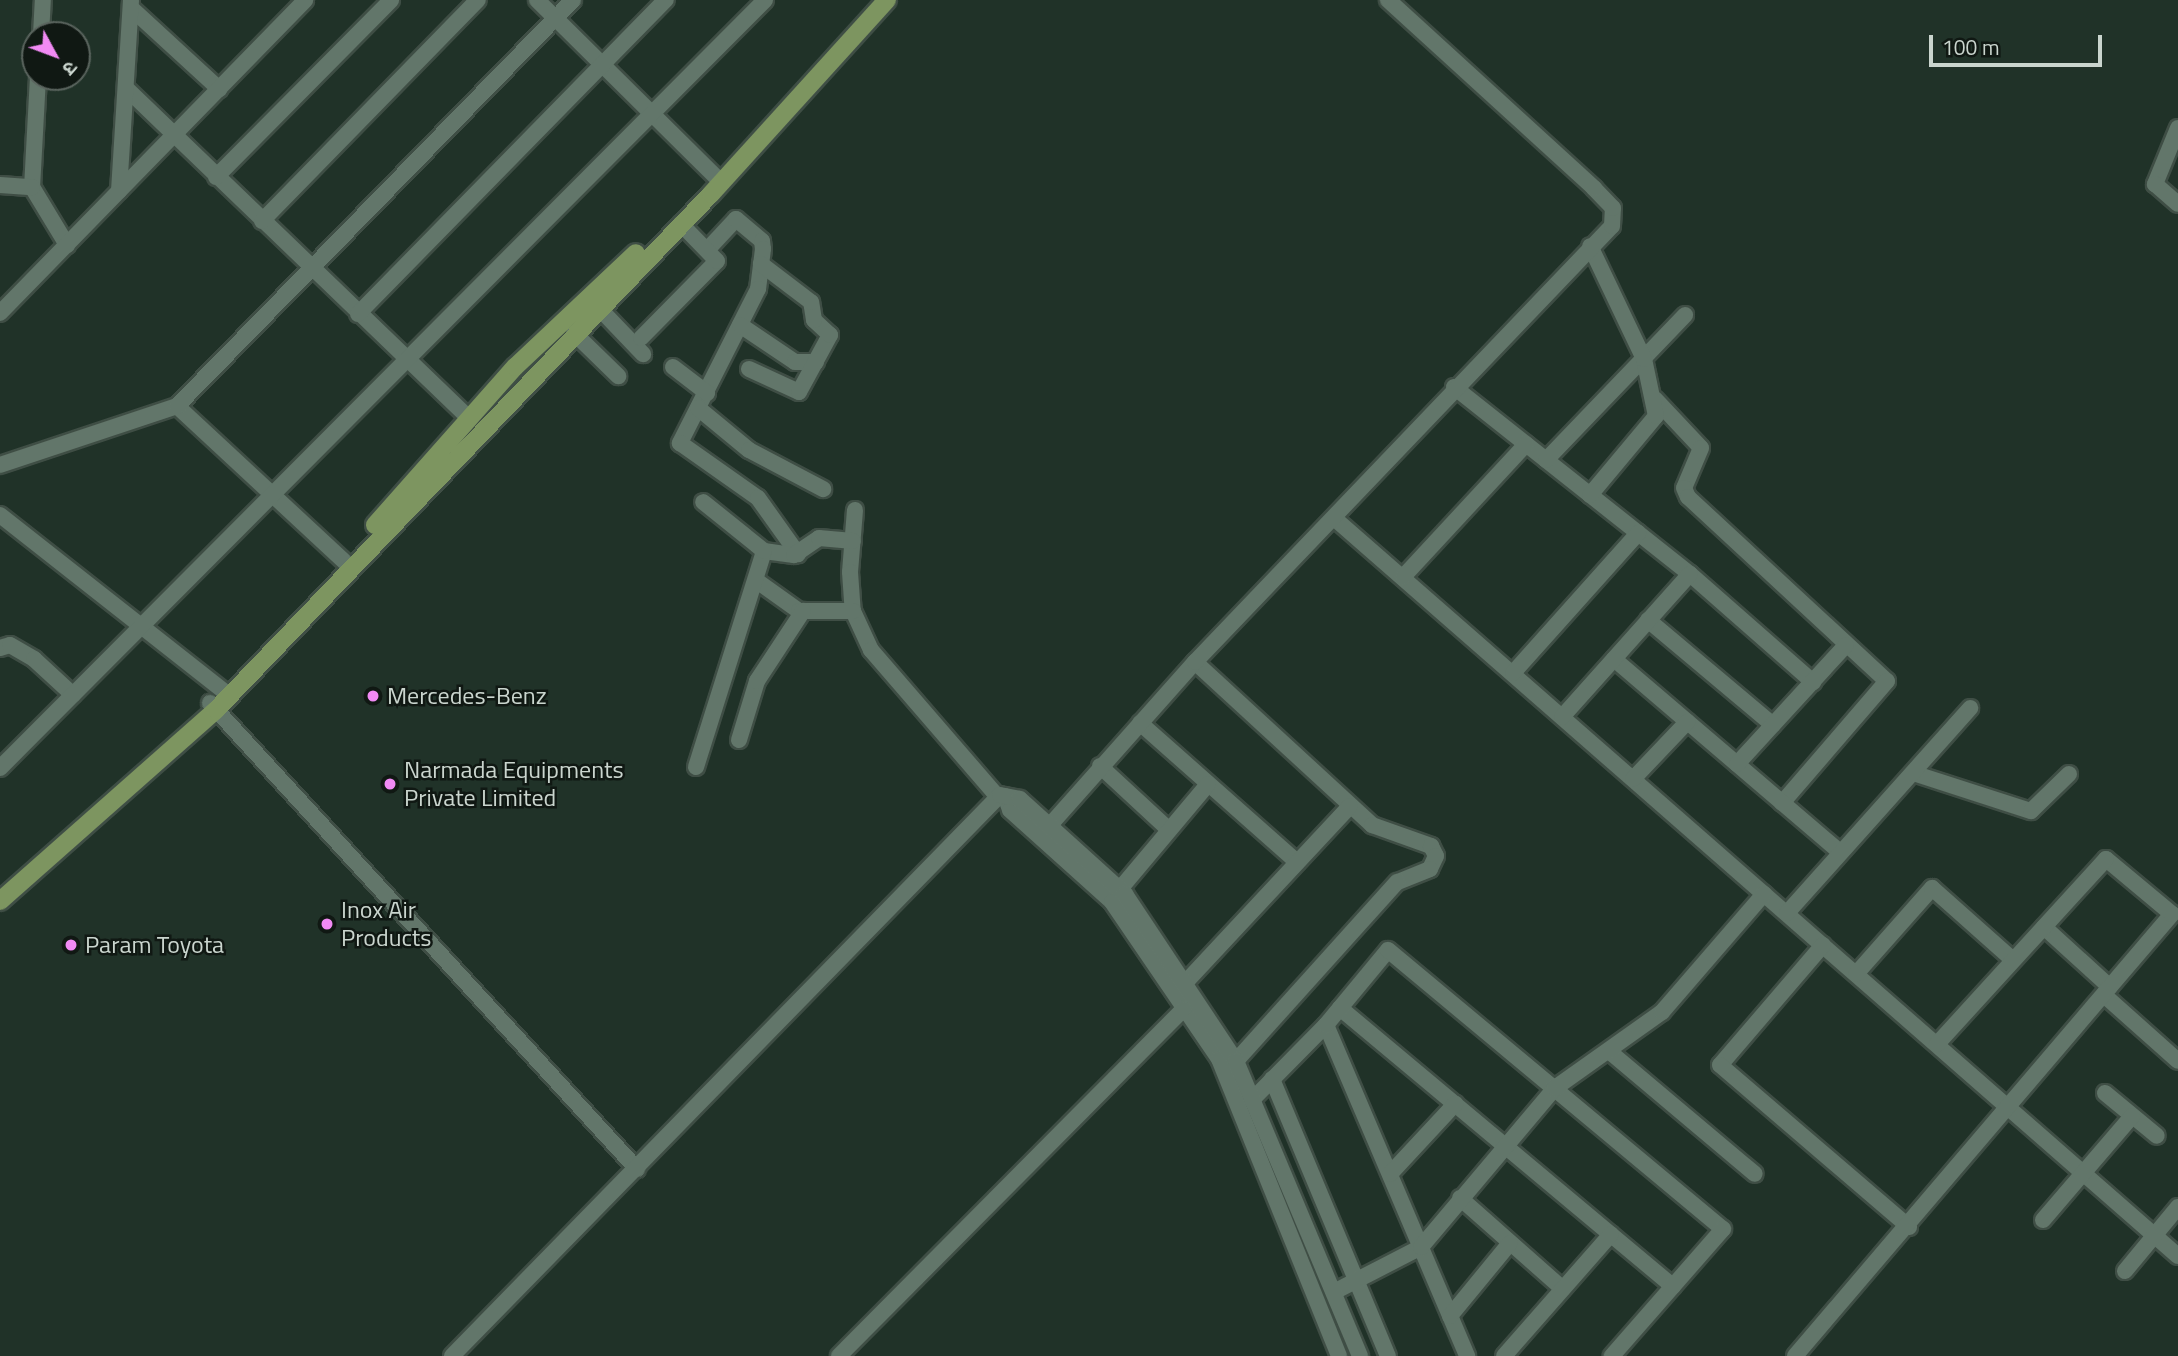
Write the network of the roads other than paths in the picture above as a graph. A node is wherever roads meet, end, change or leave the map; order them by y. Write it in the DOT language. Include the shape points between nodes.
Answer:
graph roads {
  1 [pos="43,0"];
  2 [pos="304,0"];
  3 [pos="391,0"];
  4 [pos="478,0"];
  5 [pos="537,0"];
  6 [pos="573,0"];
  7 [pos="666,0"];
  8 [pos="765,0"];
  9 [pos="878,0"];
  10 [pos="887,0"];
  11 [pos="1388,0"];
  12 [pos="131,4"];
  13 [pos="556,17"];
  14 [pos="42,21"];
  15 [pos="602,64"];
  16 [pos="219,89"];
  17 [pos="128,90"];
  18 [pos="37,91"];
  19 [pos="652,114"];
  20 [pos="2176,134"];
  21 [pos="173,135"];
  22 [pos="216,177"];
  23 [pos="719,180"];
  24 [pos="0,185"];
  25 [pos="32,187"];
  26 [pos="119,191"];
  27 [pos="2178,204"];
  28 [pos="262,221"];
  29 [pos="681,225"];
  30 [pos="66,245"];
  31 [pos="1590,246"];
  32 [pos="708,249"];
  33 [pos="761,264"];
  34 [pos="312,270"];
  35 [pos="599,308"];
  36 [pos="0,313"];
  37 [pos="358,314"];
  38 [pos="1685,315"];
  39 [pos="740,325"];
  40 [pos="574,333"];
  41 [pos="1644,359"];
  42 [pos="407,360"];
  43 [pos="816,362"];
  44 [pos="673,367"];
  45 [pos="749,369"];
  46 [pos="618,376"];
  47 [pos="1454,387"];
  48 [pos="707,393"];
  49 [pos="1656,399"];
  50 [pos="177,406"];
  51 [pos="698,408"];
  52 [pos="469,418"];
  53 [pos="1526,444"];
  54 [pos="1546,460"];
  55 [pos="0,465"];
  56 [pos="822,489"];
  57 [pos="272,495"];
  58 [pos="1590,495"];
  59 [pos="703,502"];
  60 [pos="855,510"];
  61 [pos="0,515"];
  62 [pos="1334,518"];
  63 [pos="1638,533"];
  64 [pos="853,541"];
  65 [pos="764,551"];
  66 [pos="798,554"];
  67 [pos="344,561"];
  68 [pos="1689,574"];
  69 [pos="1403,577"];
  70 [pos="757,581"];
  71 [pos="803,611"];
  72 [pos="853,611"];
  73 [pos="1648,620"];
  74 [pos="142,626"];
  75 [pos="1846,645"];
  76 [pos="0,648"];
  77 [pos="1614,659"];
  78 [pos="1195,663"];
  79 [pos="1513,673"];
  80 [pos="1813,682"];
  81 [pos="222,690"];
  82 [pos="73,695"];
  83 [pos="213,707"];
  84 [pos="1970,708"];
  85 [pos="1562,716"];
  86 [pos="1687,722"];
  87 [pos="1140,723"];
  88 [pos="1773,725"];
  89 [pos="739,740"];
  90 [pos="1737,764"];
  91 [pos="1100,766"];
  92 [pos="696,767"];
  93 [pos="0,768"];
  94 [pos="1913,773"];
  95 [pos="2068,774"];
  96 [pos="1633,779"];
  97 [pos="1208,784"];
  98 [pos="1001,796"];
  99 [pos="1782,803"];
  100 [pos="1350,806"];
  101 [pos="1051,824"];
  102 [pos="1168,829"];
  103 [pos="1840,852"];
  104 [pos="1297,862"];
  105 [pos="1120,889"];
  106 [pos="0,892"];
  107 [pos="1765,894"];
  108 [pos="0,901"];
  109 [pos="1787,913"];
  110 [pos="2043,927"];
  111 [pos="1823,945"];
  112 [pos="2013,960"];
  113 [pos="1856,974"];
  114 [pos="1185,983"];
  115 [pos="2107,991"];
  116 [pos="1340,1008"];
  117 [pos="1184,1009"];
  118 [pos="1326,1025"];
  119 [pos="1937,1044"];
  120 [pos="1610,1052"];
  121 [pos="1236,1061"];
  122 [pos="2178,1061"];
  123 [pos="1272,1079"];
  124 [pos="1555,1088"];
  125 [pos="2105,1093"];
  126 [pos="1252,1100"];
  127 [pos="1455,1104"];
  128 [pos="2009,1108"];
  129 [pos="2132,1116"];
  130 [pos="2157,1136"];
  131 [pos="1506,1146"];
  132 [pos="637,1169"];
  133 [pos="2083,1172"];
  134 [pos="1390,1174"];
  135 [pos="1755,1174"];
  136 [pos="1460,1198"];
  137 [pos="2178,1207"];
  138 [pos="2043,1220"];
  139 [pos="1909,1227"];
  140 [pos="1611,1234"];
  141 [pos="2155,1235"];
  142 [pos="1510,1243"];
  143 [pos="1421,1247"];
  144 [pos="2178,1256"];
  145 [pos="2125,1271"];
  146 [pos="1357,1280"];
  147 [pos="1673,1286"];
  148 [pos="1563,1289"];
  149 [pos="1334,1292"];
  150 [pos="1450,1316"];
  151 [pos="452,1356"];
  152 [pos="839,1356"];
  153 [pos="1339,1356"];
  154 [pos="1360,1356"];
  155 [pos="1388,1356"];
  156 [pos="1467,1356"];
  157 [pos="1504,1356"];
  158 [pos="1612,1356"];
  159 [pos="1795,1356"];
  1 -- 14 [label="street"];
  2 -- 16 [label="street"];
  3 -- 22 [label="street"];
  4 -- 28 [label="street"];
  5 -- 13 [label="street"];
  6 -- 13 [label="street"];
  7 -- 15 [label="street"];
  8 -- 19 [label="street"];
  9 -- 23 [label="main road"];
  10 -- 23 [label="main road"];
  11 -- 31 [label="street" via="1613,208 1612,226"];
  12 -- 16 [label="street"];
  12 -- 17 [label="street"];
  13 -- 15 [label="street"];
  13 -- 34 [label="street"];
  15 -- 19 [label="street"];
  15 -- 37 [label="street"];
  16 -- 21 [label="street"];
  17 -- 21 [label="street"];
  17 -- 26 [label="street"];
  18 -- 25 [label="street"];
  19 -- 23 [label="street"];
  19 -- 42 [label="street"];
  20 -- 27 [label="street" via="2155,184"];
  21 -- 22 [label="street"];
  21 -- 26 [label="street"];
  22 -- 28 [label="street"];
  23 -- 29 [label="main road"];
  23 -- 52 [label="main road"];
  24 -- 25 [label="street"];
  25 -- 30 [label="street"];
  26 -- 30 [label="street"];
  28 -- 34 [label="street"];
  29 -- 32 [label="street"];
  29 -- 35 [label="main road"];
  30 -- 36 [label="street"];
  31 -- 41 [label="street"];
  31 -- 47 [label="street"];
  32 -- 33 [label="street" via="736,219 762,241"];
  32 -- 35 [label="street" via="717,261 642,346"];
  33 -- 39 [label="street" via="758,289"];
  33 -- 43 [label="street" via="791,281 811,302 814,320 830,333"];
  34 -- 37 [label="street"];
  34 -- 50 [label="street"];
  35 -- 40 [label="main road"];
  37 -- 42 [label="street"];
  38 -- 41 [label="street"];
  39 -- 43 [label="street" via="795,362"];
  39 -- 48 [label="street"];
  40 -- 46 [label="street"];
  40 -- 83 [label="main road"];
  41 -- 49 [label="street"];
  41 -- 54 [label="street"];
  42 -- 52 [label="street"];
  42 -- 57 [label="street"];
  43 -- 45 [label="street" via="799,392"];
  44 -- 48 [label="street"];
  47 -- 53 [label="street"];
  47 -- 62 [label="street"];
  48 -- 51 [label="street"];
  49 -- 58 [label="street" via="1656,416 1642,438"];
  49 -- 75 [label="street" via="1701,449 1684,488 1688,497"];
  50 -- 55 [label="street"];
  50 -- 57 [label="street"];
  51 -- 56 [label="street" via="749,450"];
  51 -- 66 [label="street" via="680,443 758,498"];
  52 -- 67 [label="main road"];
  53 -- 54 [label="street"];
  53 -- 69 [label="street"];
  54 -- 58 [label="street"];
  57 -- 67 [label="street"];
  57 -- 74 [label="street"];
  58 -- 63 [label="street"];
  59 -- 65 [label="street"];
  60 -- 64 [label="street"];
  61 -- 74 [label="street"];
  62 -- 69 [label="street"];
  62 -- 78 [label="street"];
  63 -- 68 [label="street"];
  63 -- 79 [label="street"];
  64 -- 66 [label="street" via="819,538"];
  64 -- 72 [label="street"];
  65 -- 66 [label="street"];
  65 -- 70 [label="street"];
  67 -- 81 [label="main road"];
  68 -- 73 [label="street"];
  68 -- 80 [label="street"];
  69 -- 79 [label="street"];
  70 -- 71 [label="street"];
  70 -- 92 [label="street"];
  71 -- 72 [label="street"];
  71 -- 89 [label="street" via="757,681"];
  72 -- 98 [label="street" via="871,650"];
  73 -- 77 [label="street"];
  73 -- 88 [label="street"];
  74 -- 81 [label="street"];
  74 -- 82 [label="street"];
  75 -- 80 [label="street"];
  75 -- 99 [label="street" via="1887,681"];
  76 -- 82 [label="street" via="10,645 34,659"];
  77 -- 85 [label="street"];
  77 -- 86 [label="street"];
  78 -- 87 [label="street"];
  78 -- 100 [label="street"];
  79 -- 85 [label="street"];
  80 -- 88 [label="street"];
  81 -- 83 [label="main road"];
  82 -- 93 [label="street"];
  83 -- 106 [label="main road"];
  83 -- 108 [label="main road"];
  83 -- 132 [label="street"];
  84 -- 94 [label="street"];
  85 -- 96 [label="street"];
  86 -- 90 [label="street"];
  86 -- 96 [label="street"];
  87 -- 91 [label="street"];
  87 -- 97 [label="street"];
  88 -- 90 [label="street"];
  90 -- 99 [label="street"];
  91 -- 101 [label="street"];
  91 -- 102 [label="street"];
  94 -- 95 [label="street" via="2031,811"];
  94 -- 103 [label="street"];
  96 -- 107 [label="street"];
  97 -- 102 [label="street"];
  97 -- 104 [label="street"];
  98 -- 101 [label="street" via="1020,799"];
  98 -- 117 [label="street" via="1010,810 1112,902"];
  98 -- 132 [label="street"];
  99 -- 103 [label="street"];
  100 -- 104 [label="street"];
  100 -- 121 [label="street" via="1372,825 1431,846 1434,863 1397,882"];
  101 -- 105 [label="street"];
  102 -- 105 [label="street"];
  103 -- 109 [label="street"];
  104 -- 114 [label="street"];
  105 -- 114 [label="street"];
  107 -- 109 [label="street"];
  107 -- 120 [label="street" via="1662,1012"];
  109 -- 111 [label="street"];
  110 -- 112 [label="street"];
  110 -- 115 [label="street"];
  110 -- 115 [label="street" via="2106,859 2172,914"];
  111 -- 113 [label="street"];
  111 -- 139 [label="street" via="1720,1065"];
  112 -- 113 [label="street" via="1932,888"];
  112 -- 119 [label="street"];
  113 -- 119 [label="street"];
  114 -- 121 [label="street"];
  115 -- 122 [label="street"];
  115 -- 128 [label="street"];
  116 -- 118 [label="street"];
  116 -- 124 [label="street" via="1388,950"];
  116 -- 127 [label="street"];
  117 -- 152 [label="street"];
  117 -- 153 [label="street" via="1227,1075"];
  118 -- 123 [label="street"];
  118 -- 134 [label="street"];
  119 -- 128 [label="street"];
  120 -- 124 [label="street"];
  120 -- 135 [label="street"];
  121 -- 126 [label="street"];
  123 -- 126 [label="street"];
  123 -- 146 [label="street"];
  124 -- 131 [label="street"];
  124 -- 147 [label="street" via="1724,1230"];
  125 -- 129 [label="street"];
  126 -- 149 [label="street"];
  127 -- 131 [label="street"];
  127 -- 134 [label="street"];
  128 -- 133 [label="street"];
  128 -- 139 [label="street"];
  129 -- 130 [label="street"];
  129 -- 133 [label="street"];
  131 -- 136 [label="street"];
  131 -- 140 [label="street"];
  132 -- 151 [label="street"];
  133 -- 138 [label="street"];
  133 -- 141 [label="street"];
  134 -- 143 [label="street"];
  136 -- 142 [label="street"];
  136 -- 143 [label="street"];
  137 -- 141 [label="street"];
  139 -- 159 [label="street"];
  140 -- 147 [label="street"];
  140 -- 148 [label="street"];
  141 -- 144 [label="street"];
  141 -- 145 [label="street"];
  142 -- 148 [label="street"];
  142 -- 150 [label="street"];
  143 -- 146 [label="street"];
  143 -- 150 [label="street"];
  146 -- 149 [label="street"];
  146 -- 155 [label="street"];
  147 -- 158 [label="street"];
  148 -- 157 [label="street"];
  149 -- 154 [label="street"];
  150 -- 156 [label="street"];
}
